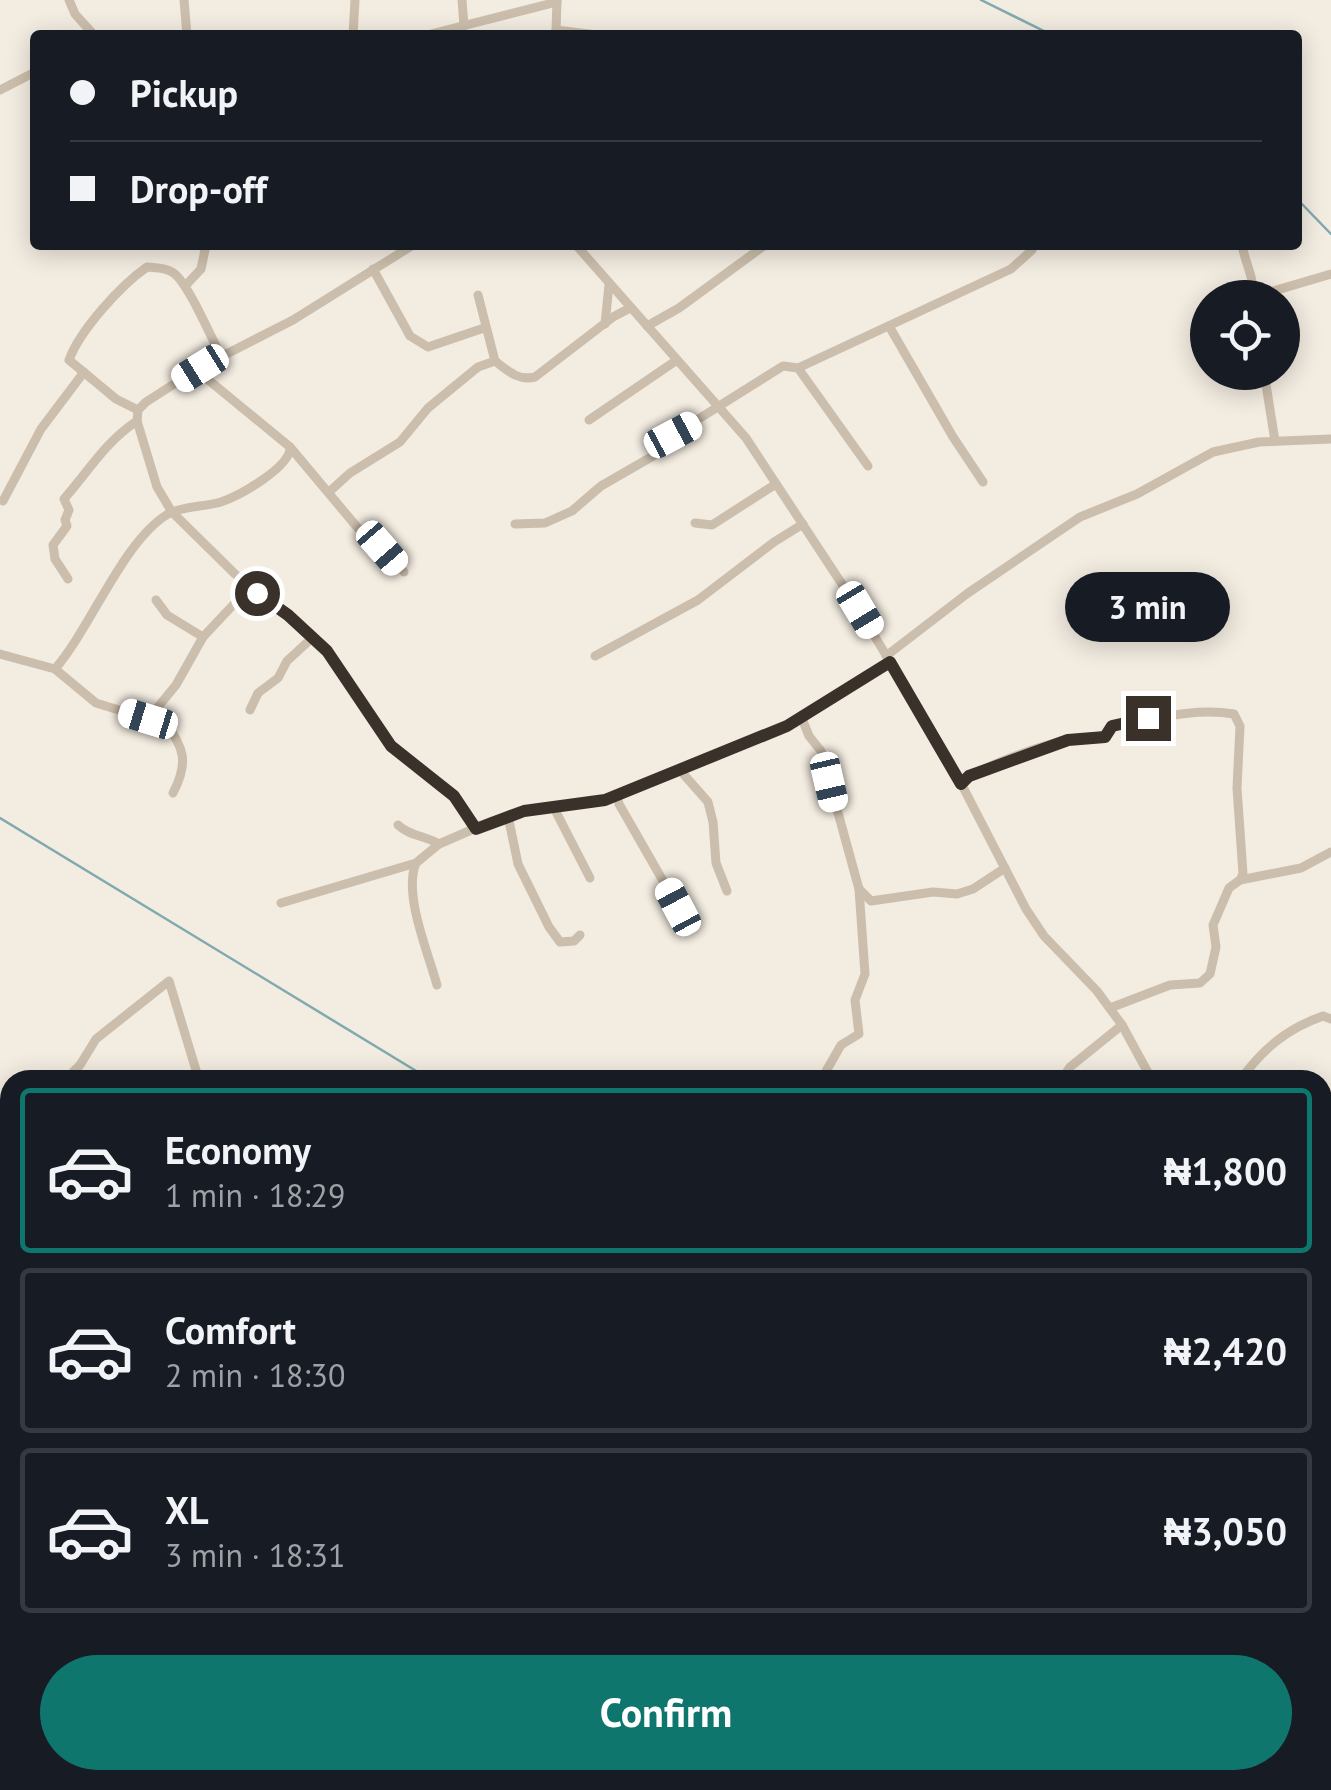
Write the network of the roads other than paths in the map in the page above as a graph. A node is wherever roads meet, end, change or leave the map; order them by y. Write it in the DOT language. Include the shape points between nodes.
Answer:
graph roads {
  1 [pos="68,0"];
  2 [pos="184,0"];
  3 [pos="355,0"];
  4 [pos="462,0"];
  5 [pos="557,1"];
  6 [pos="464,26"];
  7 [pos="89,30"];
  8 [pos="187,30"];
  9 [pos="353,30"];
  10 [pos="448,30"];
  11 [pos="556,30"];
  12 [pos="30,75"];
  13 [pos="0,90"];
  14 [pos="205,250"];
  15 [pos="405,250"];
  16 [pos="580,250"];
  17 [pos="758,250"];
  18 [pos="1032,250"];
  19 [pos="1243,250"];
  20 [pos="373,269"];
  21 [pos="1331,274"];
  22 [pos="1252,280"];
  23 [pos="1300,283"];
  24 [pos="187,284"];
  25 [pos="609,285"];
  26 [pos="478,294"];
  27 [pos="630,308"];
  28 [pos="605,324"];
  29 [pos="646,326"];
  30 [pos="889,326"];
  31 [pos="484,328"];
  32 [pos="221,356"];
  33 [pos="677,360"];
  34 [pos="495,361"];
  35 [pos="200,368"];
  36 [pos="798,368"];
  37 [pos="84,372"];
  38 [pos="1267,390"];
  39 [pos="720,408"];
  40 [pos="137,416"];
  41 [pos="589,420"];
  42 [pos="1331,439"];
  43 [pos="1274,441"];
  44 [pos="290,447"];
  45 [pos="868,466"];
  46 [pos="982,482"];
  47 [pos="776,484"];
  48 [pos="329,492"];
  49 [pos="3,501"];
  50 [pos="172,512"];
  51 [pos="695,523"];
  52 [pos="515,524"];
  53 [pos="803,524"];
  54 [pos="404,572"];
  55 [pos="68,579"];
  56 [pos="250,587"];
  57 [pos="156,600"];
  58 [pos="203,637"];
  59 [pos="312,638"];
  60 [pos="0,654"];
  61 [pos="595,656"];
  62 [pos="888,658"];
  63 [pos="55,669"];
  64 [pos="157,708"];
  65 [pos="250,710"];
  66 [pos="801,716"];
  67 [pos="679,768"];
  68 [pos="961,784"];
  69 [pos="173,793"];
  70 [pos="617,795"];
  71 [pos="554,808"];
  72 [pos="508,816"];
  73 [pos="398,825"];
  74 [pos="476,829"];
  75 [pos="440,844"];
  76 [pos="1331,852"];
  77 [pos="416,863"];
  78 [pos="1005,868"];
  79 [pos="590,878"];
  80 [pos="1240,880"];
  81 [pos="859,888"];
  82 [pos="727,891"];
  83 [pos="280,903"];
  84 [pos="678,907"];
  85 [pos="580,935"];
  86 [pos="437,985"];
  87 [pos="1110,1008"];
  88 [pos="1331,1019"];
  89 [pos="1122,1025"];
  90 [pos="75,1070"];
  91 [pos="196,1070"];
  92 [pos="826,1070"];
  93 [pos="1068,1070"];
  94 [pos="1147,1070"];
  95 [pos="1247,1070"];
  1 -- 7 [label="street"];
  2 -- 8 [label="street"];
  3 -- 9 [label="street"];
  4 -- 6 [label="street"];
  5 -- 6 [label="street"];
  5 -- 11 [label="street"];
  6 -- 10 [label="street"];
  12 -- 13 [label="street"];
  14 -- 24 [label="street" via="200,270"];
  15 -- 20 [label="street"];
  16 -- 25 [label="street"];
  17 -- 29 [label="street"];
  18 -- 30 [label="street" via="1010,268"];
  19 -- 22 [label="street"];
  20 -- 31 [label="street" via="410,336 428,347"];
  20 -- 32 [label="street"];
  21 -- 23 [label="street"];
  24 -- 32 [label="street"];
  24 -- 37 [label="street" via="174,272 147,267 130,279 70,354"];
  25 -- 27 [label="street"];
  25 -- 28 [label="street"];
  26 -- 31 [label="street"];
  27 -- 28 [label="street"];
  27 -- 29 [label="street"];
  28 -- 34 [label="street" via="535,376 518,378"];
  29 -- 33 [label="street"];
  30 -- 36 [label="street"];
  30 -- 46 [label="street"];
  31 -- 34 [label="street"];
  32 -- 35 [label="street"];
  33 -- 39 [label="street"];
  33 -- 41 [label="street"];
  34 -- 48 [label="street" via="478,367 428,408 400,442"];
  35 -- 40 [label="street" via="146,402"];
  35 -- 44 [label="street"];
  36 -- 39 [label="street" via="784,366"];
  36 -- 45 [label="street"];
  37 -- 40 [label="street"];
  37 -- 49 [label="street" via="41,429"];
  38 -- 43 [label="street"];
  39 -- 47 [label="street"];
  39 -- 52 [label="street" via="572,511 545,523"];
  40 -- 50 [label="street" via="157,487"];
  40 -- 55 [label="street" via="64,499 67,526 53,545"];
  42 -- 43 [label="street"];
  43 -- 62 [label="street" via="1213,452 1080,517 968,593"];
  44 -- 48 [label="street"];
  44 -- 50 [label="street" via="286,461 246,491"];
  47 -- 51 [label="street" via="712,525"];
  47 -- 53 [label="street"];
  48 -- 54 [label="street"];
  50 -- 56 [label="street"];
  50 -- 63 [label="street" via="147,530"];
  53 -- 61 [label="street" via="698,600"];
  53 -- 62 [label="street"];
  56 -- 58 [label="street"];
  56 -- 59 [label="street"];
  57 -- 58 [label="street"];
  58 -- 64 [label="street"];
  59 -- 65 [label="street" via="258,693"];
  59 -- 74 [label="street" via="344,672 391,746 454,796"];
  60 -- 63 [label="street"];
  62 -- 66 [label="street"];
  62 -- 68 [label="street"];
  63 -- 64 [label="street" via="96,703 148,719"];
  64 -- 69 [label="street" via="185,760"];
  66 -- 67 [label="street"];
  66 -- 81 [label="street" via="821,751"];
  67 -- 70 [label="street"];
  67 -- 82 [label="street" via="708,802"];
  68 -- 78 [label="street"];
  68 -- 80 [label="street" via="1068,740 1105,737 1112,726 1170,714 1234,714 1240,726"];
  70 -- 71 [label="street"];
  70 -- 84 [label="street"];
  71 -- 72 [label="street"];
  71 -- 79 [label="street"];
  72 -- 74 [label="street"];
  72 -- 85 [label="street" via="518,864 548,927 560,942"];
  73 -- 75 [label="street"];
  74 -- 75 [label="street"];
  75 -- 77 [label="street"];
  76 -- 80 [label="street" via="1300,868"];
  77 -- 83 [label="street"];
  77 -- 86 [label="street" via="413,898"];
  78 -- 81 [label="street" via="949,896 933,892 878,902"];
  78 -- 87 [label="street" via="1044,936"];
  80 -- 87 [label="street" via="1228,888 1213,925 1210,974"];
  81 -- 92 [label="street" via="865,974 855,1000 859,1034 841,1045"];
  87 -- 89 [label="street"];
  88 -- 95 [label="street" via="1323,1016 1287,1033"];
  89 -- 93 [label="street"];
  89 -- 94 [label="street"];
  90 -- 91 [label="street" via="96,1039 169,981"];
}
